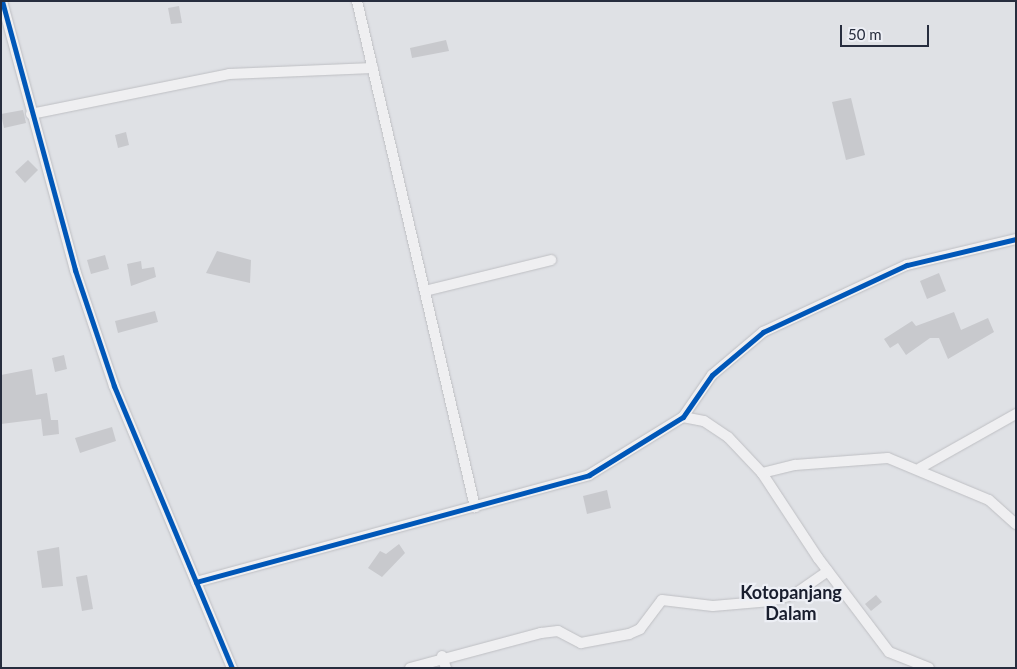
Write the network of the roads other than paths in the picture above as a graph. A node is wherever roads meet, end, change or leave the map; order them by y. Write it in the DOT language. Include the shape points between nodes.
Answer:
graph roads {
  1 [pos="2,1"];
  2 [pos="357,1"];
  3 [pos="373,68"];
  4 [pos="31,114"];
  5 [pos="1016,239"];
  6 [pos="551,260"];
  7 [pos="425,291"];
  8 [pos="1016,414"];
  9 [pos="684,417"];
  10 [pos="920,468"];
  11 [pos="762,473"];
  12 [pos="475,507"];
  13 [pos="1016,524"];
  14 [pos="828,571"];
  15 [pos="196,582"];
  16 [pos="442,656"];
  17 [pos="232,668"];
  18 [pos="410,668"];
  19 [pos="446,668"];
  20 [pos="928,668"];
  1 -- 4 [label="street"];
  2 -- 3 [label="street"];
  3 -- 4 [label="street" via="229,74"];
  3 -- 7 [label="street"];
  4 -- 15 [label="street" via="75,270 114,386"];
  5 -- 9 [label="street" via="907,265 763,332 712,375"];
  6 -- 7 [label="street"];
  7 -- 12 [label="street"];
  8 -- 10 [label="street"];
  9 -- 11 [label="street" via="704,421 724,434"];
  9 -- 12 [label="street" via="589,475"];
  10 -- 11 [label="street" via="873,456"];
  10 -- 13 [label="street" via="989,500"];
  11 -- 14 [label="street"];
  12 -- 15 [label="street"];
  14 -- 16 [label="street" via="795,594 771,601 713,606 662,600 640,629 629,634 577,643 554,631"];
  14 -- 20 [label="street" via="889,652"];
  15 -- 17 [label="street"];
  16 -- 18 [label="street"];
  16 -- 19 [label="street"];
}
